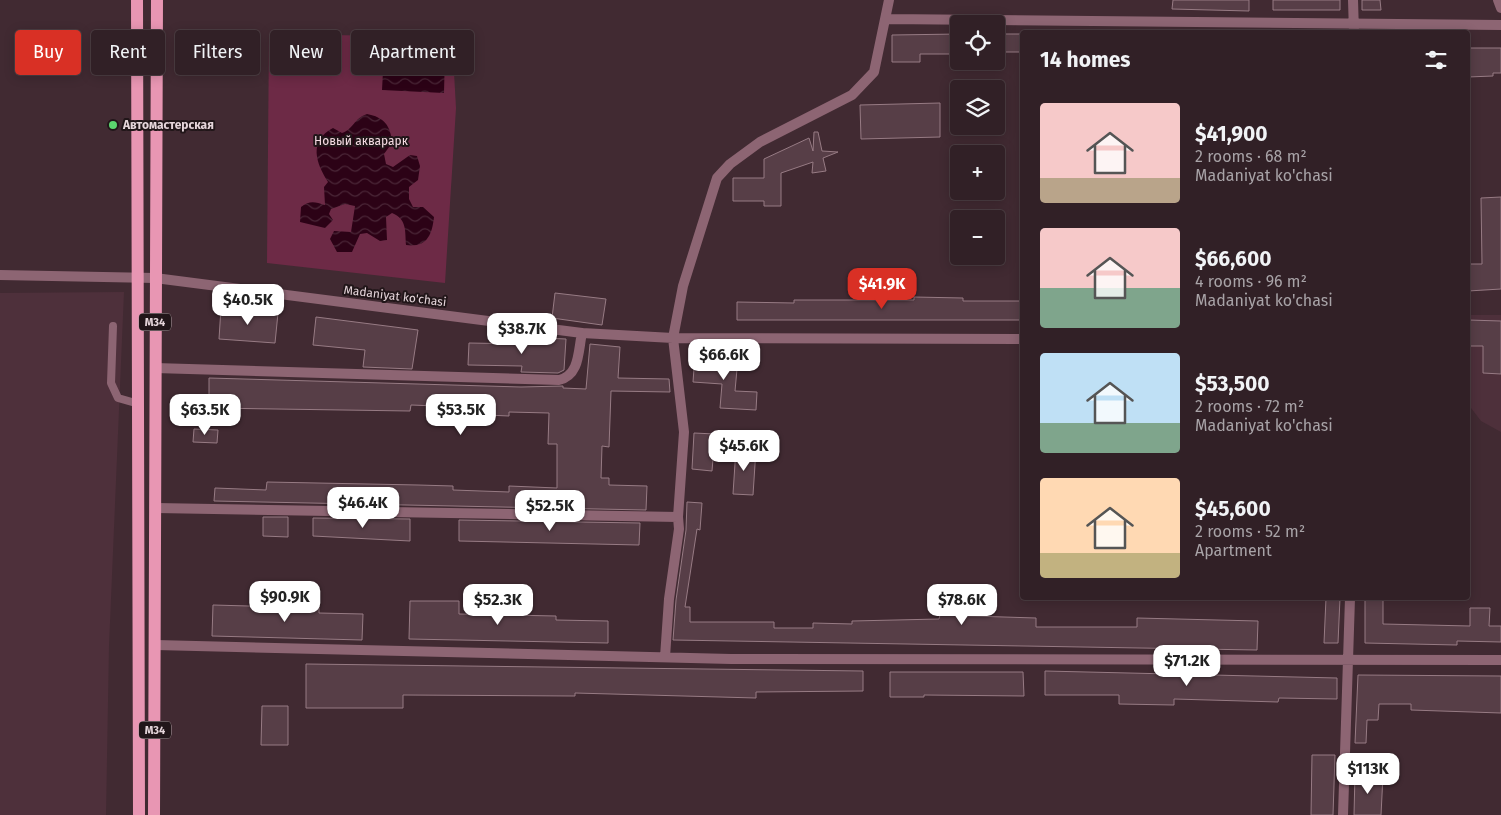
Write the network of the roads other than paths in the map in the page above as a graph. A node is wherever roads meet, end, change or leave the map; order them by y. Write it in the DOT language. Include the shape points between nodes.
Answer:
graph roads {
  1 [pos="137,0"];
  2 [pos="157,0"];
  3 [pos="889,0"];
  4 [pos="1353,0"];
  5 [pos="1498,0"];
  6 [pos="1501,8"];
  7 [pos="887,19"];
  8 [pos="1501,25"];
  9 [pos="1354,28"];
  10 [pos="0,275"];
  11 [pos="137,277"];
  12 [pos="155,278"];
  13 [pos="113,326"];
  14 [pos="582,333"];
  15 [pos="673,338"];
  16 [pos="1020,339"];
  17 [pos="155,368"];
  18 [pos="139,404"];
  19 [pos="156,508"];
  20 [pos="678,517"];
  21 [pos="1350,600"];
  22 [pos="156,645"];
  23 [pos="665,657"];
  24 [pos="1346,660"];
  25 [pos="1501,660"];
  26 [pos="140,815"];
  27 [pos="154,815"];
  28 [pos="1343,815"];
  1 -- 11 [label="main road, M34"];
  2 -- 12 [label="main road, M34"];
  3 -- 7 [label="street"];
  4 -- 9 [label="street"];
  5 -- 6 [label="street"];
  7 -- 9 [label="street"];
  7 -- 15 [label="street" via="874,72 852,95 760,142 717,178 683,286"];
  8 -- 9 [label="street"];
  10 -- 11 [label="street, Madaniyat ko'chasi"];
  11 -- 12 [label="street, Madaniyat ko'chasi"];
  11 -- 18 [label="main road, M34"];
  12 -- 14 [label="street, Madaniyat ko'chasi"];
  12 -- 17 [label="main road, M34"];
  13 -- 18 [label="lane" via="111,383 118,398"];
  14 -- 15 [label="street, Madaniyat ko'chasi"];
  14 -- 17 [label="street" via="574,372 560,380"];
  15 -- 16 [label="street, Madaniyat ko'chasi"];
  15 -- 20 [label="street" via="684,432"];
  17 -- 19 [label="main road, M34"];
  18 -- 26 [label="main road, M34"];
  19 -- 20 [label="street"];
  19 -- 22 [label="main road, M34"];
  20 -- 23 [label="street"];
  21 -- 24 [label="street"];
  22 -- 23 [label="street"];
  22 -- 27 [label="main road, M34"];
  23 -- 24 [label="street"];
  24 -- 25 [label="street"];
  24 -- 28 [label="street"];
}
